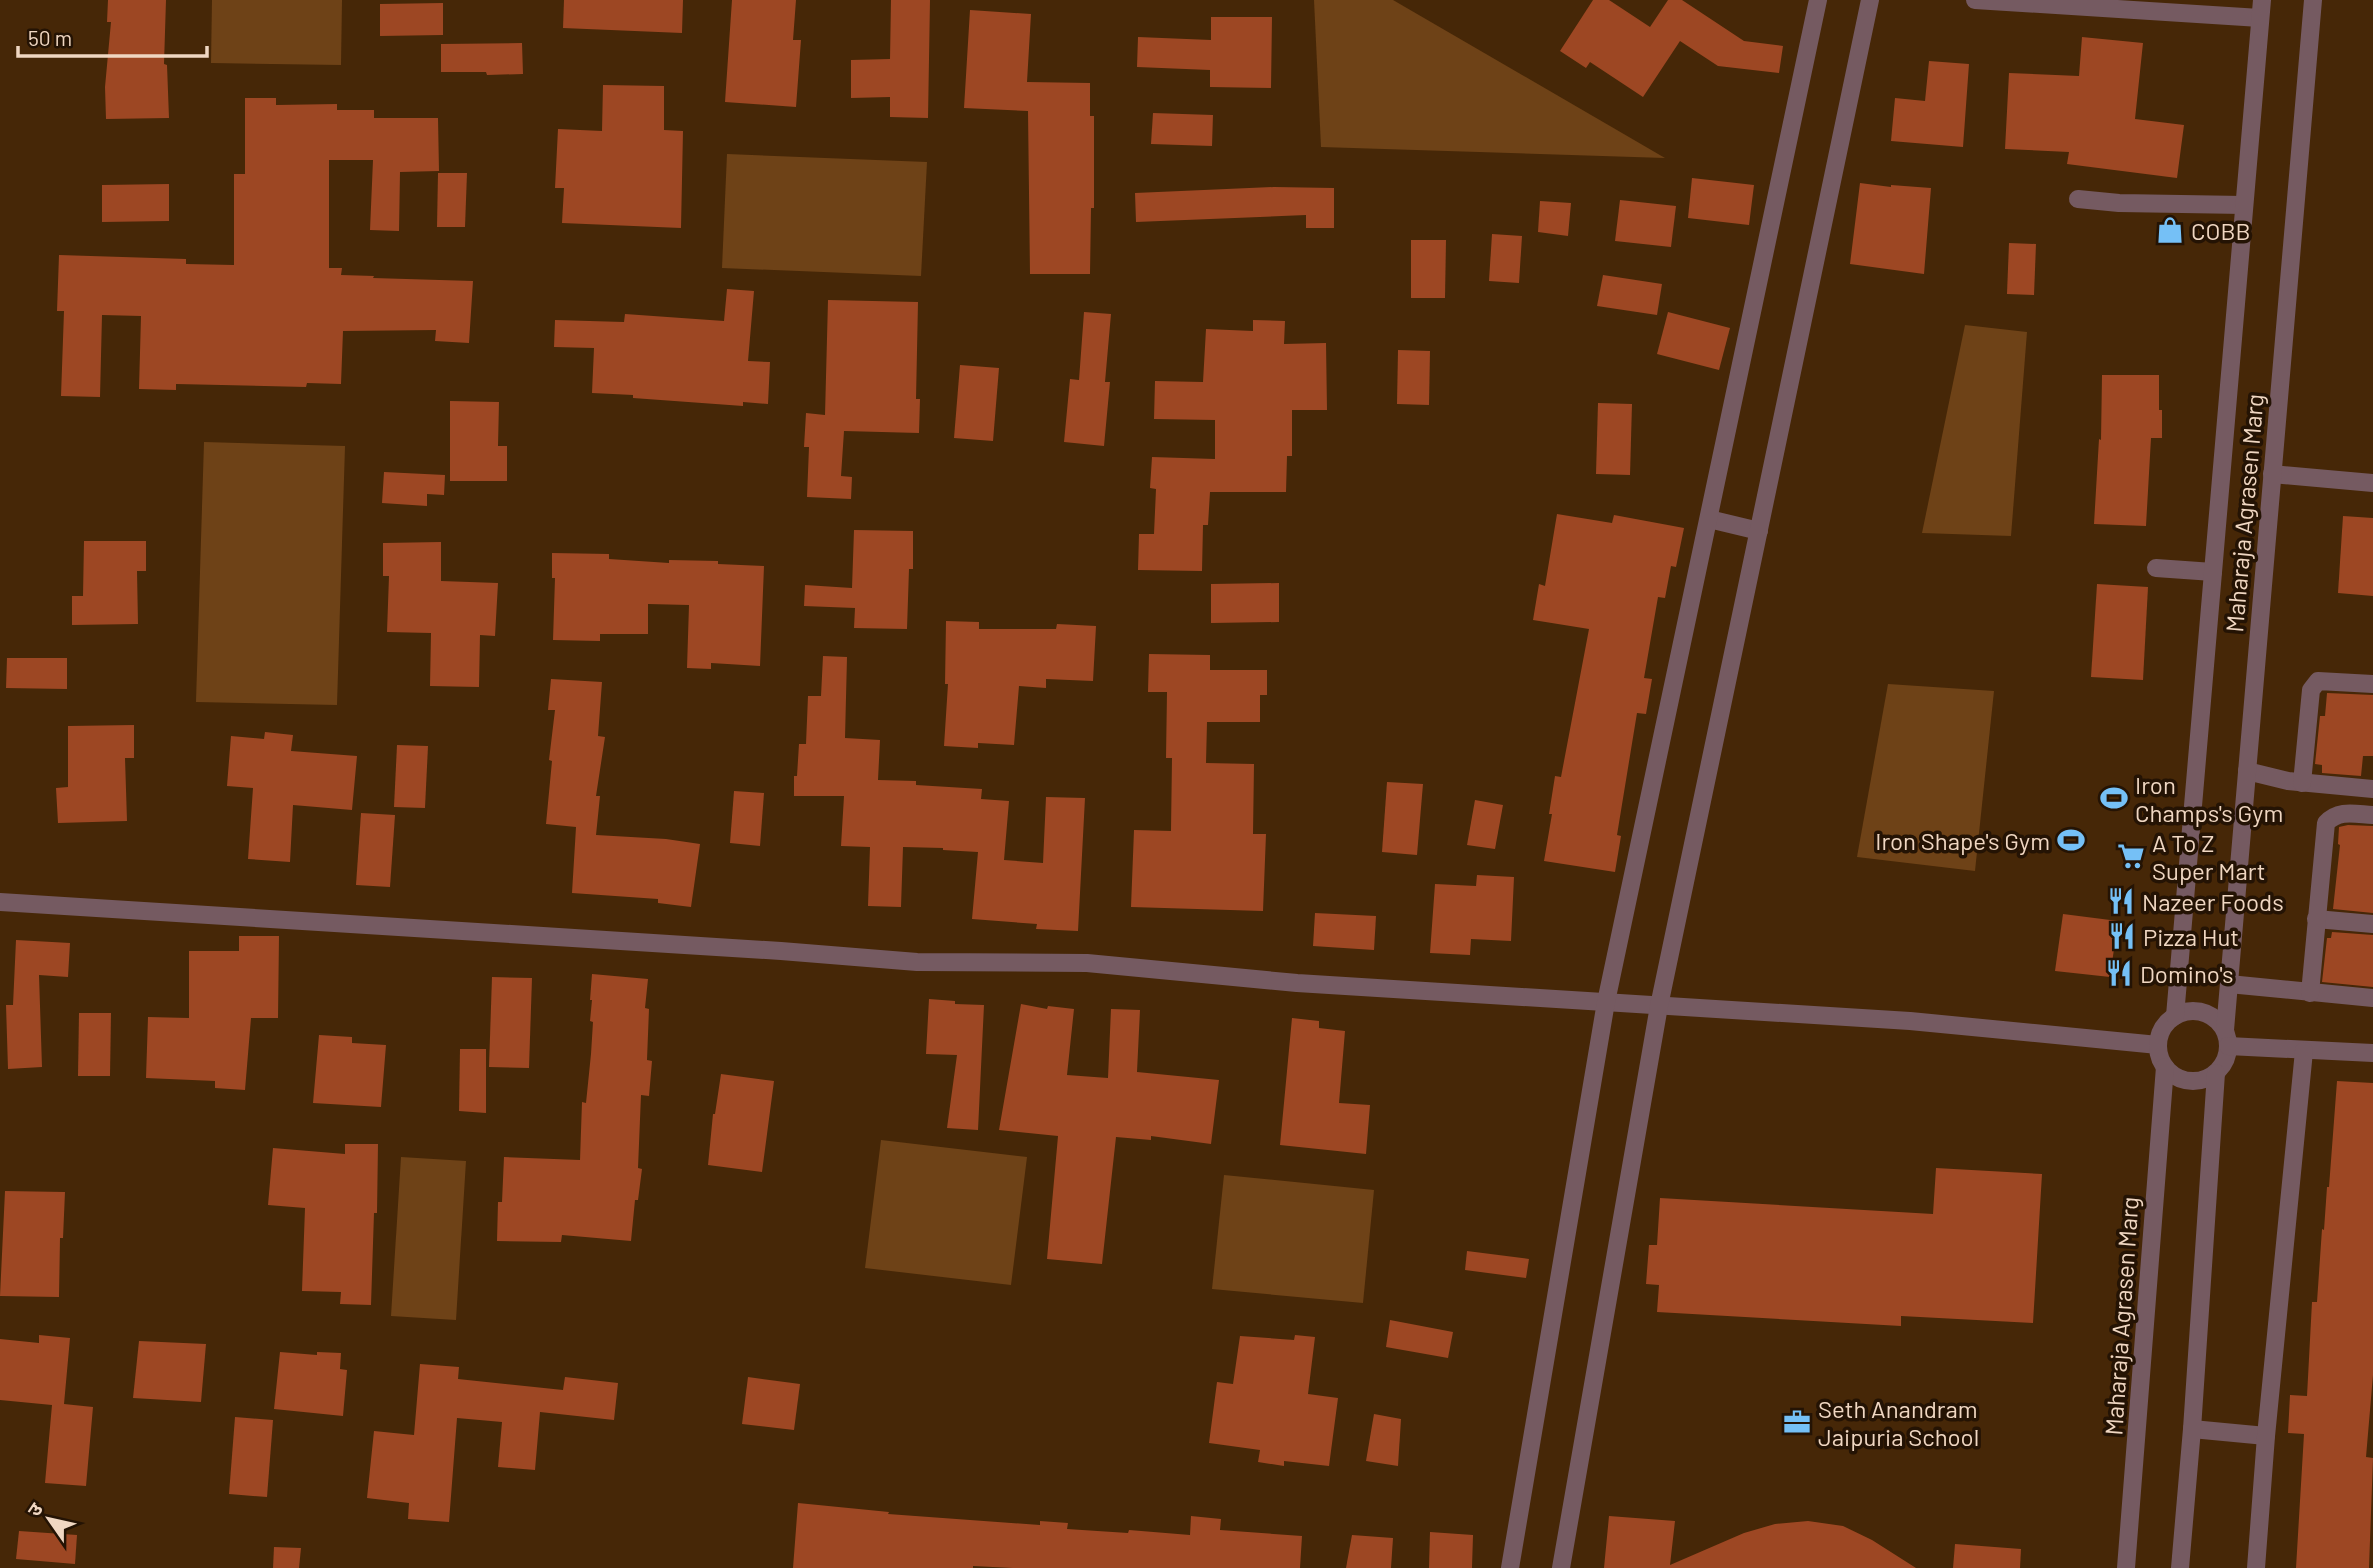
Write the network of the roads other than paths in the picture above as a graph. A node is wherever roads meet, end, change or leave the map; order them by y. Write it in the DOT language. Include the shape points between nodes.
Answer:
graph roads {
  1 [pos="1818,0"];
  2 [pos="1870,0"];
  3 [pos="1975,0"];
  4 [pos="2313,0"];
  5 [pos="2261,9"];
  6 [pos="2078,199"];
  7 [pos="2244,205"];
  8 [pos="2272,474"];
  9 [pos="2373,483"];
  10 [pos="1709,519"];
  11 [pos="1759,531"];
  12 [pos="2156,568"];
  13 [pos="2213,572"];
  14 [pos="2373,684"];
  15 [pos="2247,771"];
  16 [pos="2302,783"];
  17 [pos="2373,789"];
  18 [pos="2373,815"];
  19 [pos="0,902"];
  20 [pos="2316,919"];
  21 [pos="2373,924"];
  22 [pos="2229,984"];
  23 [pos="2310,993"];
  24 [pos="2373,998"];
  25 [pos="1606,1002"];
  26 [pos="1659,1006"];
  27 [pos="2175,1016"];
  28 [pos="2226,1038"];
  29 [pos="2158,1045"];
  30 [pos="2304,1051"];
  31 [pos="2373,1053"];
  32 [pos="2165,1067"];
  33 [pos="2216,1073"];
  34 [pos="2192,1429"];
  35 [pos="2266,1436"];
  36 [pos="1510,1568"];
  37 [pos="1561,1568"];
  38 [pos="2126,1568"];
  39 [pos="2180,1568"];
  40 [pos="2256,1568"];
  1 -- 10 [label="street"];
  2 -- 11 [label="street"];
  3 -- 5 [label="street"];
  4 -- 8 [label="street, Maharaja Agrasen Marg"];
  5 -- 7 [label="street, Maharaja Agrasen Marg"];
  6 -- 7 [label="street"];
  7 -- 13 [label="street, Maharaja Agrasen Marg"];
  8 -- 9 [label="street"];
  8 -- 15 [label="street, Maharaja Agrasen Marg"];
  10 -- 11 [label="street"];
  10 -- 25 [label="street"];
  11 -- 26 [label="street"];
  12 -- 13 [label="street"];
  13 -- 27 [label="street, Maharaja Agrasen Marg"];
  14 -- 16 [label="street" via="2318,681 2311,690"];
  15 -- 16 [label="street"];
  15 -- 22 [label="street, Maharaja Agrasen Marg"];
  16 -- 17 [label="street"];
  18 -- 20 [label="street" via="2343,813 2326,823"];
  19 -- 25 [label="street" via="876,960 1087,963 1297,983"];
  20 -- 21 [label="street"];
  20 -- 23 [label="street"];
  22 -- 23 [label="street"];
  22 -- 28 [label="street, Maharaja Agrasen Marg"];
  23 -- 24 [label="street"];
  25 -- 26 [label="street"];
  25 -- 36 [label="street"];
  26 -- 29 [label="street" via="1910,1021"];
  26 -- 37 [label="street"];
  27 -- 28 [label="street" via="2197,1011 2218,1021"];
  27 -- 29 [label="street, Maharaja Agrasen Marg" via="2166,1024"];
  28 -- 30 [label="street"];
  28 -- 33 [label="street, Maharaja Agrasen Marg" via="2224,1064"];
  29 -- 32 [label="street, Maharaja Agrasen Marg"];
  30 -- 31 [label="street"];
  30 -- 35 [label="street"];
  32 -- 33 [label="street" via="2184,1080 2207,1079"];
  32 -- 38 [label="street, Maharaja Agrasen Marg"];
  33 -- 34 [label="street, Maharaja Agrasen Marg"];
  34 -- 35 [label="street"];
  34 -- 39 [label="street, Maharaja Agrasen Marg"];
  35 -- 40 [label="street"];
}
